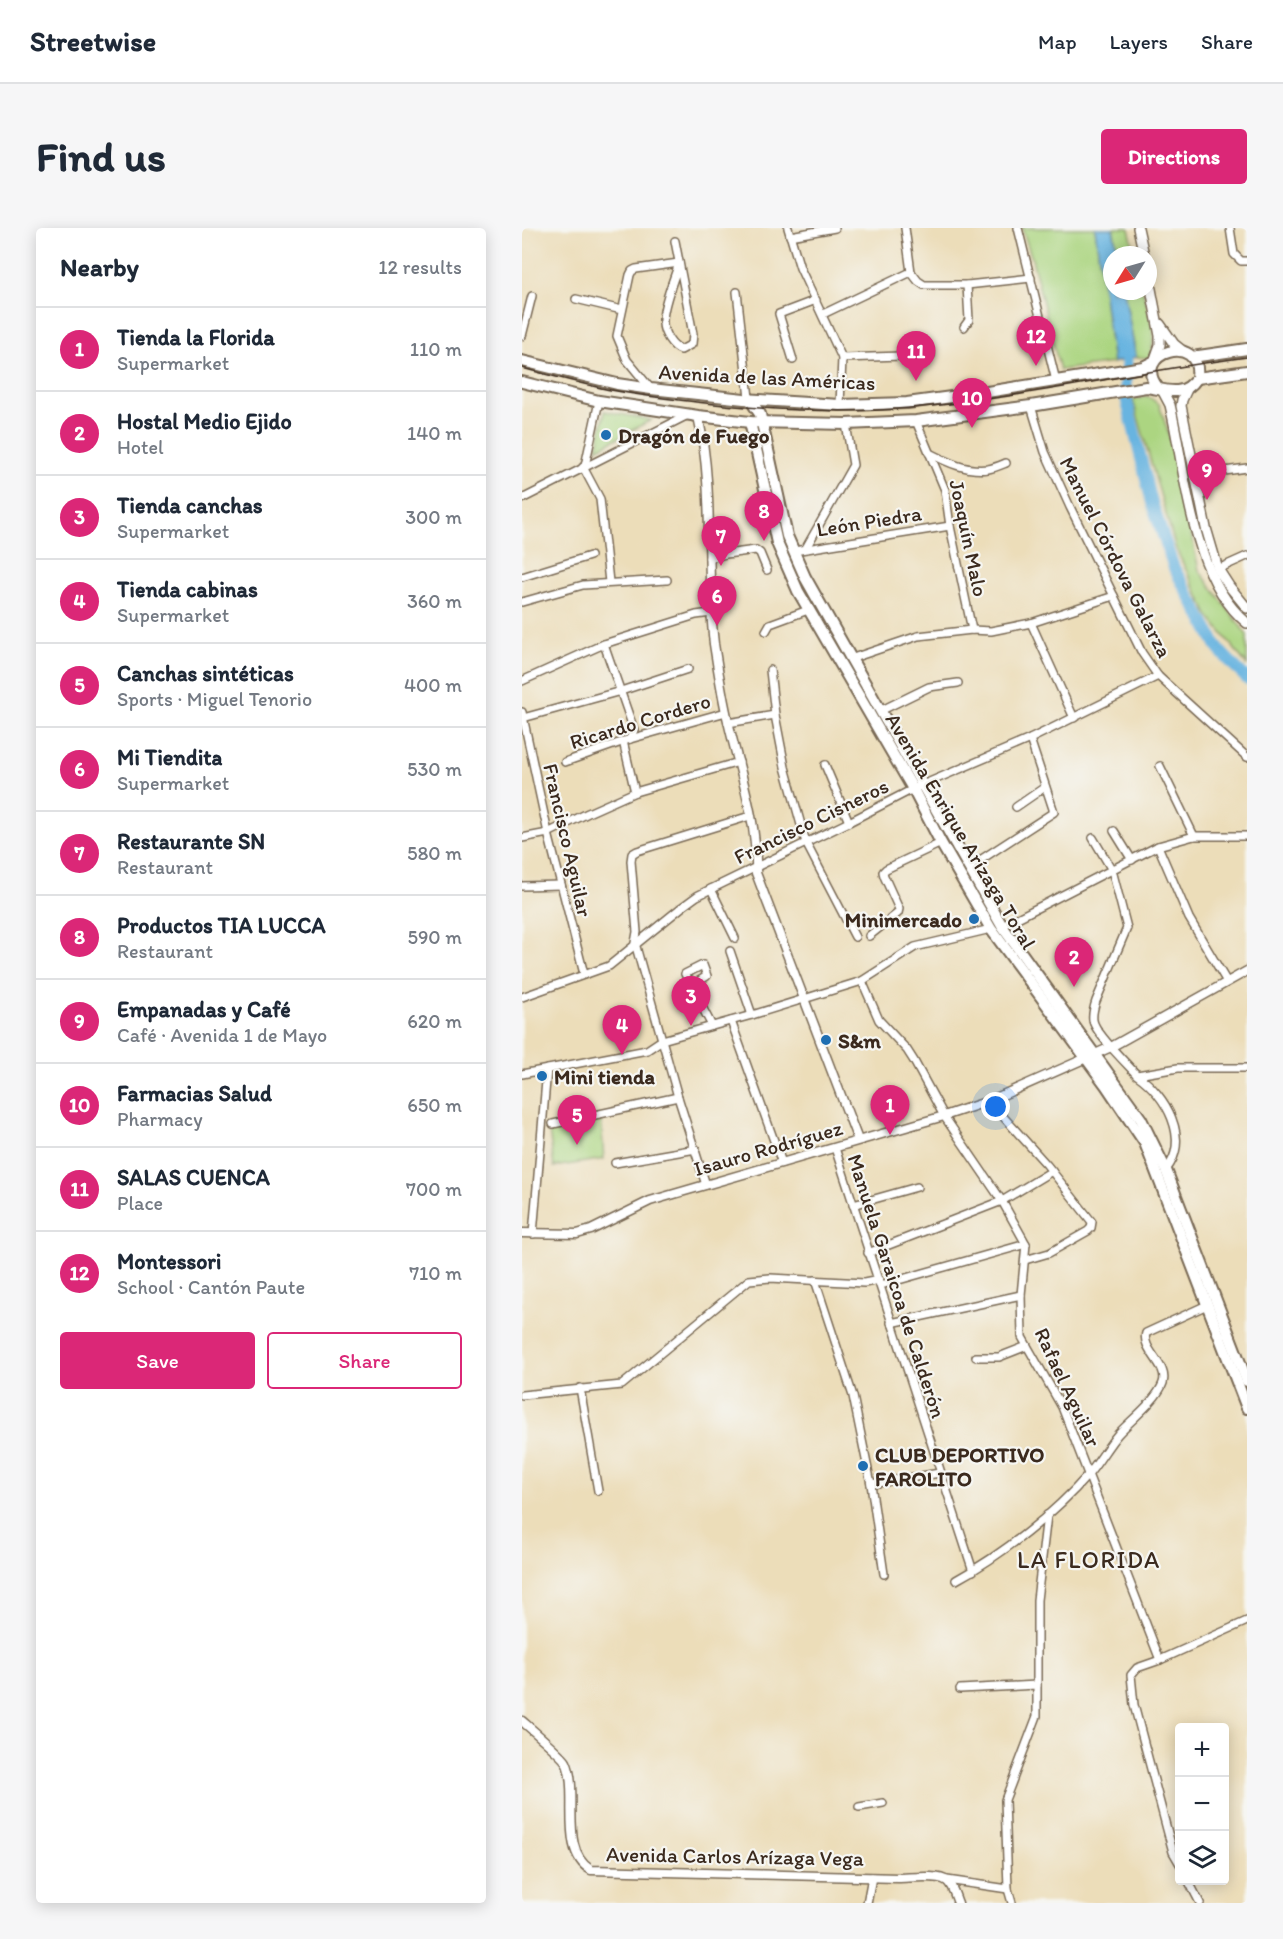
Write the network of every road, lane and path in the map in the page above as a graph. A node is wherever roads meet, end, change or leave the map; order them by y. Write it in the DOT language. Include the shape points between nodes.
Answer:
graph roads {
  1 [pos="788,228"];
  2 [pos="835,228"];
  3 [pos="905,228"];
  4 [pos="1018,228"];
  5 [pos="1138,228"];
  6 [pos="1230,228"];
  7 [pos="790,236"];
  8 [pos="675,241"];
  9 [pos="1142,246"];
  10 [pos="1247,261"];
  11 [pos="679,263"];
  12 [pos="910,272"];
  13 [pos="1031,278"];
  14 [pos="967,285"];
  15 [pos="738,292"];
  16 [pos="532,296"];
  17 [pos="576,299"];
  18 [pos="816,300"];
  19 [pos="1154,300"];
  20 [pos="622,310"];
  21 [pos="823,314"];
  22 [pos="1159,322"];
  23 [pos="964,327"];
  24 [pos="522,336"];
  25 [pos="1247,350"];
  26 [pos="1188,354"];
  27 [pos="931,355"];
  28 [pos="842,358"];
  29 [pos="793,360"];
  30 [pos="522,361"];
  31 [pos="1150,363"];
  32 [pos="1247,371"];
  33 [pos="638,372"];
  34 [pos="1197,378"];
  35 [pos="1056,381"];
  36 [pos="522,382"];
  37 [pos="632,386"];
  38 [pos="1188,387"];
  39 [pos="651,389"];
  40 [pos="1160,389"];
  41 [pos="972,394"];
  42 [pos="749,398"];
  43 [pos="599,401"];
  44 [pos="840,405"];
  45 [pos="1031,406"];
  46 [pos="694,415"];
  47 [pos="956,416"];
  48 [pos="916,421"];
  49 [pos="756,422"];
  50 [pos="846,424"];
  51 [pos="929,453"];
  52 [pos="1006,463"];
  53 [pos="584,466"];
  54 [pos="1246,470"];
  55 [pos="1194,476"];
  56 [pos="522,499"];
  57 [pos="950,526"];
  58 [pos="806,548"];
  59 [pos="794,550"];
  60 [pos="590,556"];
  61 [pos="1247,556"];
  62 [pos="709,558"];
  63 [pos="1218,569"];
  64 [pos="767,570"];
  65 [pos="522,577"];
  66 [pos="667,580"];
  67 [pos="609,582"];
  68 [pos="1114,596"];
  69 [pos="522,602"];
  70 [pos="1247,608"];
  71 [pos="808,610"];
  72 [pos="711,613"];
  73 [pos="1244,618"];
  74 [pos="1030,623"];
  75 [pos="972,630"];
  76 [pos="766,631"];
  77 [pos="604,644"];
  78 [pos="850,659"];
  79 [pos="688,669"];
  80 [pos="770,670"];
  81 [pos="1158,676"];
  82 [pos="522,681"];
  83 [pos="958,683"];
  84 [pos="621,691"];
  85 [pos="880,711"];
  86 [pos="726,712"];
  87 [pos="523,715"];
  88 [pos="775,715"];
  89 [pos="1074,718"];
  90 [pos="728,723"];
  91 [pos="1030,739"];
  92 [pos="627,740"];
  93 [pos="522,756"];
  94 [pos="532,756"];
  95 [pos="1247,757"];
  96 [pos="565,762"];
  97 [pos="739,762"];
  98 [pos="825,765"];
  99 [pos="1160,766"];
  100 [pos="918,787"];
  101 [pos="1045,787"];
  102 [pos="636,792"];
  103 [pos="1016,807"];
  104 [pos="750,816"];
  105 [pos="849,822"];
  106 [pos="1114,831"];
  107 [pos="549,833"];
  108 [pos="1194,836"];
  109 [pos="1247,836"];
  110 [pos="522,838"];
  111 [pos="1093,838"];
  112 [pos="806,843"];
  113 [pos="941,843"];
  114 [pos="1158,846"];
  115 [pos="1132,860"];
  116 [pos="756,867"];
  117 [pos="968,868"];
  118 [pos="1112,870"];
  119 [pos="561,885"];
  120 [pos="522,886"];
  121 [pos="711,889"];
  122 [pos="997,927"];
  123 [pos="869,936"];
  124 [pos="855,937"];
  125 [pos="735,938"];
  126 [pos="635,943"];
  127 [pos="730,951"];
  128 [pos="1247,971"];
  129 [pos="584,974"];
  130 [pos="862,981"];
  131 [pos="1227,982"];
  132 [pos="691,986"];
  133 [pos="522,997"];
  134 [pos="805,999"];
  135 [pos="752,1015"];
  136 [pos="731,1021"];
  137 [pos="712,1026"];
  138 [pos="662,1040"];
  139 [pos="1111,1047"];
  140 [pos="1091,1057"];
  141 [pos="547,1069"];
  142 [pos="1247,1069"];
  143 [pos="522,1074"];
  144 [pos="1137,1075"];
  145 [pos="678,1097"];
  146 [pos="989,1101"];
  147 [pos="944,1116"];
  148 [pos="553,1124"];
  149 [pos="858,1140"];
  150 [pos="835,1148"];
  151 [pos="696,1149"];
  152 [pos="615,1163"];
  153 [pos="782,1163"];
  154 [pos="1166,1170"];
  155 [pos="1052,1171"];
  156 [pos="706,1185"];
  157 [pos="916,1187"];
  158 [pos="1002,1201"];
  159 [pos="853,1205"];
  160 [pos="522,1233"];
  161 [pos="533,1234"];
  162 [pos="1026,1244"];
  163 [pos="868,1253"];
  164 [pos="1024,1260"];
  165 [pos="815,1281"];
  166 [pos="880,1283"];
  167 [pos="1022,1295"];
  168 [pos="1207,1305"];
  169 [pos="891,1323"];
  170 [pos="1027,1346"];
  171 [pos="976,1357"];
  172 [pos="1247,1382"];
  173 [pos="580,1389"];
  174 [pos="522,1395"];
  175 [pos="1247,1408"];
  176 [pos="940,1473"];
  177 [pos="1089,1474"];
  178 [pos="871,1484"];
  179 [pos="598,1491"];
  180 [pos="1047,1515"];
  181 [pos="972,1571"];
  182 [pos="884,1574"];
  183 [pos="956,1580"];
  184 [pos="1247,1622"];
  185 [pos="1160,1660"];
  186 [pos="1037,1685"];
  187 [pos="960,1689"];
  188 [pos="522,1720"];
  189 [pos="883,1803"];
  190 [pos="860,1807"];
  191 [pos="1175,1856"];
  192 [pos="872,1877"];
  193 [pos="946,1880"];
  194 [pos="1190,1885"];
  195 [pos="1008,1888"];
  196 [pos="867,1903"];
  197 [pos="958,1903"];
  198 [pos="1012,1903"];
  199 [pos="1200,1903"];
  1 -- 7 [label="street"];
  2 -- 7 [label="street"];
  3 -- 12 [label="street"];
  4 -- 13 [label="street"];
  5 -- 9 [label="main road"];
  6 -- 10 [label="street" via="1234,254"];
  7 -- 18 [label="street" via="798,264"];
  8 -- 11 [label="street"];
  11 -- 11 [label="street" via="663,324 673,344 681,350 692,344 693,334"];
  11 -- 20 [label="street" via="633,271"];
  12 -- 14 [label="street" via="924,285"];
  12 -- 21 [label="street"];
  13 -- 14 [label="street"];
  13 -- 35 [label="street"];
  14 -- 23 [label="street" via="969,320"];
  15 -- 42 [label="street"];
  16 -- 24 [label="street"];
  17 -- 20 [label="street"];
  18 -- 21 [label="street"];
  18 -- 29 [label="street" via="779,314"];
  19 -- 22 [label="main road"];
  20 -- 33 [label="street" via="617,340"];
  21 -- 28 [label="street"];
  22 -- 26 [label="main road" via="1174,344"];
  22 -- 31 [label="main road" via="1160,345"];
  25 -- 26 [label="main road, Avenida de las Américas"];
  26 -- 31 [label="main road, Avenida de las Américas" via="1171,351"];
  26 -- 34 [label="main road" via="1197,367"];
  27 -- 28 [label="street"];
  28 -- 44 [label="street"];
  30 -- 37 [label="main road, Avenida de las Américas"];
  31 -- 35 [label="main road, Avenida de las Américas"];
  31 -- 40 [label="main road" via="1152,377"];
  32 -- 34 [label="main road"];
  33 -- 37 [label="street" via="638,380"];
  33 -- 39 [label="street"];
  34 -- 38 [label="main road"];
  35 -- 41 [label="main road, Avenida de las Américas"];
  36 -- 43 [label="main road, Avenida de las Américas"];
  37 -- 39 [label="main road, Avenida de las Américas"];
  38 -- 40 [label="main road, Avenida de las Américas" via="1177,391"];
  38 -- 55 [label="main road" via="1181,406"];
  39 -- 42 [label="main road, Avenida de las Américas"];
  40 -- 45 [label="main road, Avenida de las Américas" via="1143,387"];
  40 -- 73 [label="main road" via="1170,405 1207,567 1220,591"];
  41 -- 44 [label="main road, Avenida de las Américas" via="906,403"];
  41 -- 47 [label="main road"];
  42 -- 44 [label="main road, Avenida de las Américas"];
  42 -- 49 [label="main road, Avenida Enrique Arízaga Toral" via="760,414"];
  43 -- 46 [label="main road, Avenida de las Américas"];
  43 -- 53 [label="street"];
  45 -- 47 [label="main road, Avenida de las Américas"];
  45 -- 68 [label="street, Manuel Córdova Galarza" via="1045,452"];
  46 -- 49 [label="main road, Avenida de las Américas"];
  46 -- 53 [label="street"];
  46 -- 62 [label="street" via="704,444"];
  47 -- 48 [label="main road, Avenida de las Américas"];
  48 -- 50 [label="main road, Avenida de las Américas"];
  48 -- 51 [label="street, Joaquín Malo"];
  49 -- 50 [label="main road, Avenida de las Américas"];
  49 -- 59 [label="main road, Avenida Enrique Arízaga Toral"];
  49 -- 71 [label="main road, Avenida Enrique Arízaga Toral" via="777,543"];
  50 -- 58 [label="street" via="853,465"];
  51 -- 52 [label="street" via="976,469"];
  51 -- 57 [label="street, Joaquín Malo" via="945,490"];
  53 -- 56 [label="street"];
  53 -- 67 [label="street" via="600,499"];
  54 -- 55 [label="street"];
  55 -- 63 [label="main road"];
  57 -- 58 [label="street, León Piedra"];
  57 -- 75 [label="street, Joaquín Malo"];
  58 -- 59 [label="street, León Piedra"];
  59 -- 78 [label="main road, Avenida Enrique Arízaga Toral"];
  60 -- 65 [label="street"];
  61 -- 63 [label="street"];
  62 -- 64 [label="street" via="756,550"];
  62 -- 72 [label="street"];
  63 -- 70 [label="main road"];
  66 -- 67 [label="street"];
  67 -- 69 [label="street" via="569,588"];
  68 -- 74 [label="street"];
  68 -- 81 [label="street, Manuel Córdova Galarza"];
  71 -- 76 [label="street" via="770,624"];
  71 -- 100 [label="main road, Avenida Enrique Arízaga Toral"];
  72 -- 77 [label="street"];
  72 -- 86 [label="street"];
  74 -- 75 [label="street" via="991,631"];
  74 -- 89 [label="street"];
  75 -- 78 [label="street" via="918,636"];
  77 -- 82 [label="street"];
  77 -- 84 [label="street"];
  78 -- 85 [label="main road, Avenida Enrique Arízaga Toral"];
  79 -- 84 [label="street"];
  80 -- 88 [label="street"];
  81 -- 89 [label="street, Francisco Cisneros"];
  81 -- 95 [label="street, Manuel Córdova Galarza"];
  83 -- 85 [label="street" via="929,687"];
  84 -- 87 [label="street"];
  84 -- 92 [label="street" via="634,730"];
  85 -- 100 [label="main road, Avenida Enrique Arízaga Toral"];
  86 -- 90 [label="street"];
  86 -- 92 [label="street, Ricardo Cordero"];
  87 -- 94 [label="street, Francisco Aguilar"];
  88 -- 90 [label="street"];
  88 -- 112 [label="street"];
  89 -- 91 [label="street, Francisco Cisneros"];
  90 -- 97 [label="street"];
  91 -- 100 [label="street, Francisco Cisneros"];
  91 -- 101 [label="street"];
  92 -- 96 [label="street, Ricardo Cordero"];
  92 -- 102 [label="street"];
  93 -- 94 [label="street"];
  94 -- 107 [label="street, Francisco Aguilar"];
  97 -- 102 [label="street"];
  97 -- 104 [label="street"];
  98 -- 105 [label="street"];
  99 -- 108 [label="street"];
  100 -- 105 [label="street, Francisco Cisneros"];
  100 -- 113 [label="main road, Avenida Enrique Arízaga Toral"];
  100 -- 117 [label="main road, Avenida Enrique Arízaga Toral"];
  101 -- 103 [label="street"];
  101 -- 117 [label="street" via="1054,812"];
  102 -- 107 [label="street"];
  104 -- 116 [label="street"];
  104 -- 126 [label="street" via="632,854"];
  105 -- 112 [label="street, Francisco Cisneros"];
  106 -- 115 [label="street"];
  107 -- 110 [label="street"];
  107 -- 119 [label="street, Francisco Aguilar"];
  108 -- 109 [label="street"];
  108 -- 114 [label="street"];
  111 -- 118 [label="street"];
  112 -- 116 [label="street, Francisco Cisneros"];
  112 -- 124 [label="street"];
  113 -- 122 [label="main road, Avenida Enrique Arízaga Toral"];
  113 -- 123 [label="street" via="886,868 884,876 899,909"];
  114 -- 115 [label="street"];
  114 -- 131 [label="street" via="1189,918"];
  115 -- 118 [label="street"];
  116 -- 121 [label="street, Francisco Cisneros"];
  116 -- 134 [label="street"];
  117 -- 122 [label="main road, Avenida Enrique Arízaga Toral"];
  118 -- 122 [label="street"];
  118 -- 139 [label="street" via="1127,932 1092,1012 1093,1022"];
  119 -- 120 [label="street"];
  119 -- 129 [label="street, Francisco Aguilar"];
  121 -- 125 [label="street"];
  121 -- 126 [label="street, Francisco Cisneros"];
  122 -- 130 [label="street" via="915,947"];
  122 -- 140 [label="main road, Avenida Enrique Arízaga Toral"];
  126 -- 129 [label="street, Francisco Cisneros" via="609,966"];
  126 -- 138 [label="street"];
  127 -- 135 [label="street"];
  128 -- 131 [label="street, Isauro Rodríguez"];
  129 -- 133 [label="street, Francisco Cisneros"];
  130 -- 134 [label="street"];
  130 -- 147 [label="street" via="879,1020 907,1050"];
  131 -- 139 [label="street, Isauro Rodríguez"];
  132 -- 137 [label="street"];
  134 -- 135 [label="street"];
  134 -- 149 [label="street"];
  135 -- 136 [label="street"];
  136 -- 137 [label="street"];
  136 -- 153 [label="street"];
  137 -- 138 [label="street"];
  138 -- 141 [label="street" via="647,1050"];
  138 -- 145 [label="street"];
  139 -- 140 [label="street, Isauro Rodríguez"];
  139 -- 144 [label="street"];
  140 -- 146 [label="street, Isauro Rodríguez"];
  140 -- 154 [label="main road, Avenida Enrique Arízaga Toral" via="1141,1119"];
  140 -- 168 [label="main road, Avenida Enrique Arízaga Toral" via="1145,1143"];
  141 -- 143 [label="street"];
  141 -- 161 [label="street"];
  142 -- 144 [label="street" via="1178,1068"];
  144 -- 154 [label="street" via="1155,1090 1173,1119 1178,1137 1173,1162"];
  145 -- 148 [label="street"];
  145 -- 151 [label="street"];
  146 -- 147 [label="street, Isauro Rodríguez"];
  146 -- 155 [label="street"];
  147 -- 149 [label="street, Isauro Rodríguez"];
  147 -- 158 [label="street"];
  149 -- 150 [label="street, Isauro Rodríguez"];
  150 -- 153 [label="street, Isauro Rodríguez"];
  150 -- 159 [label="street, Manuela Garaicoa de Calderón"];
  151 -- 152 [label="street"];
  151 -- 156 [label="street"];
  153 -- 156 [label="street, Isauro Rodríguez"];
  154 -- 172 [label="main road, Avenida Enrique Arízaga Toral"];
  155 -- 158 [label="street"];
  155 -- 164 [label="street" via="1092,1222 1091,1228 1049,1253"];
  156 -- 161 [label="street, Isauro Rodríguez" via="650,1202 577,1234"];
  157 -- 159 [label="street"];
  158 -- 162 [label="street"];
  158 -- 163 [label="street"];
  159 -- 163 [label="street, Manuela Garaicoa de Calderón"];
  160 -- 161 [label="street, Isauro Rodríguez"];
  162 -- 164 [label="street, Rafael Aguilar"];
  162 -- 166 [label="street"];
  163 -- 166 [label="street, Manuela Garaicoa de Calderón"];
  164 -- 167 [label="street, Rafael Aguilar"];
  165 -- 166 [label="street"];
  165 -- 173 [label="street" via="749,1280 622,1385"];
  165 -- 178 [label="street" via="853,1396"];
  166 -- 169 [label="street, Manuela Garaicoa de Calderón"];
  167 -- 169 [label="street"];
  167 -- 170 [label="street, Rafael Aguilar" via="1022,1337"];
  168 -- 175 [label="main road, Avenida Enrique Arízaga Toral"];
  168 -- 177 [label="street" via="1146,1333 1146,1341 1164,1374 1163,1383 1116,1436"];
  169 -- 176 [label="street, Manuela Garaicoa de Calderón"];
  170 -- 171 [label="street" via="999,1357"];
  170 -- 177 [label="street, Rafael Aguilar" via="1062,1407"];
  173 -- 174 [label="street"];
  173 -- 179 [label="street"];
  176 -- 178 [label="street"];
  176 -- 181 [label="street, Manuela Garaicoa de Calderón"];
  177 -- 180 [label="street"];
  177 -- 185 [label="street, Rafael Aguilar"];
  178 -- 182 [label="street"];
  180 -- 181 [label="street"];
  180 -- 186 [label="street" via="1037,1600"];
  181 -- 183 [label="street"];
  184 -- 185 [label="street"];
  185 -- 191 [label="street" via="1137,1668 1131,1675 1134,1705"];
  186 -- 187 [label="street"];
  186 -- 195 [label="street" via="1037,1716 1005,1800"];
  188 -- 192 [label="street, Avenida Carlos Arízaga Vega" via="565,1761 575,1850 591,1870"];
  189 -- 190 [label="street"];
  192 -- 193 [label="street, Avenida Carlos Arízaga Vega"];
  192 -- 196 [label="street"];
  193 -- 195 [label="street"];
  193 -- 197 [label="street"];
  194 -- 199 [label="street"];
  195 -- 198 [label="street"];
}
